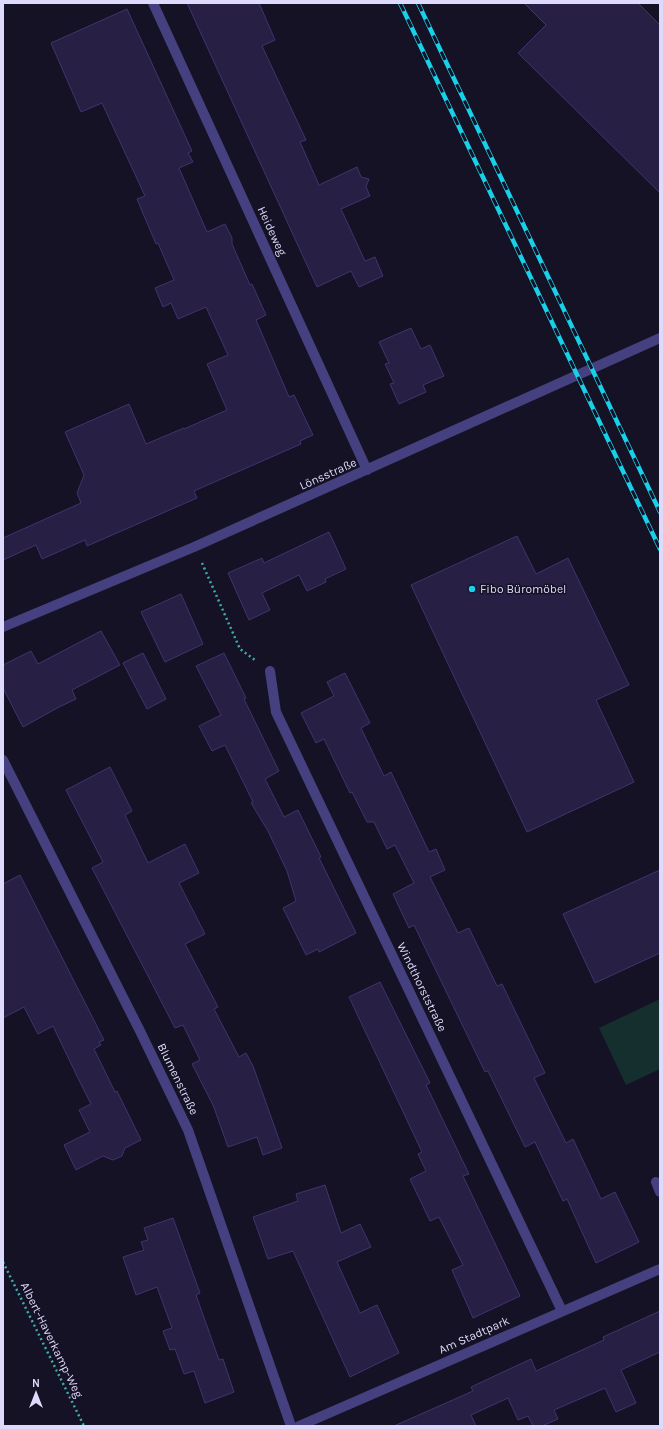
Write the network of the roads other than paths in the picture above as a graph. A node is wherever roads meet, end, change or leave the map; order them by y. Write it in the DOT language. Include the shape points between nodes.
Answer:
graph roads {
  1 [pos="153,3"];
  2 [pos="660,338"];
  3 [pos="367,470"];
  4 [pos="3,627"];
  5 [pos="270,671"];
  6 [pos="3,760"];
  7 [pos="656,1182"];
  8 [pos="660,1192"];
  9 [pos="660,1269"];
  10 [pos="562,1311"];
  11 [pos="291,1426"];
  12 [pos="299,1426"];
  1 -- 3 [label="street, Heideweg"];
  2 -- 3 [label="street, Lönsstraße"];
  3 -- 4 [label="street, Lönsstraße" via="194,547"];
  5 -- 10 [label="street, Windthorststraße" via="276,712"];
  6 -- 11 [label="street, Blumenstraße" via="188,1130"];
  7 -- 8 [label="street"];
  9 -- 10 [label="street, Am Stadtpark"];
  10 -- 12 [label="street, Am Stadtpark"];
}
